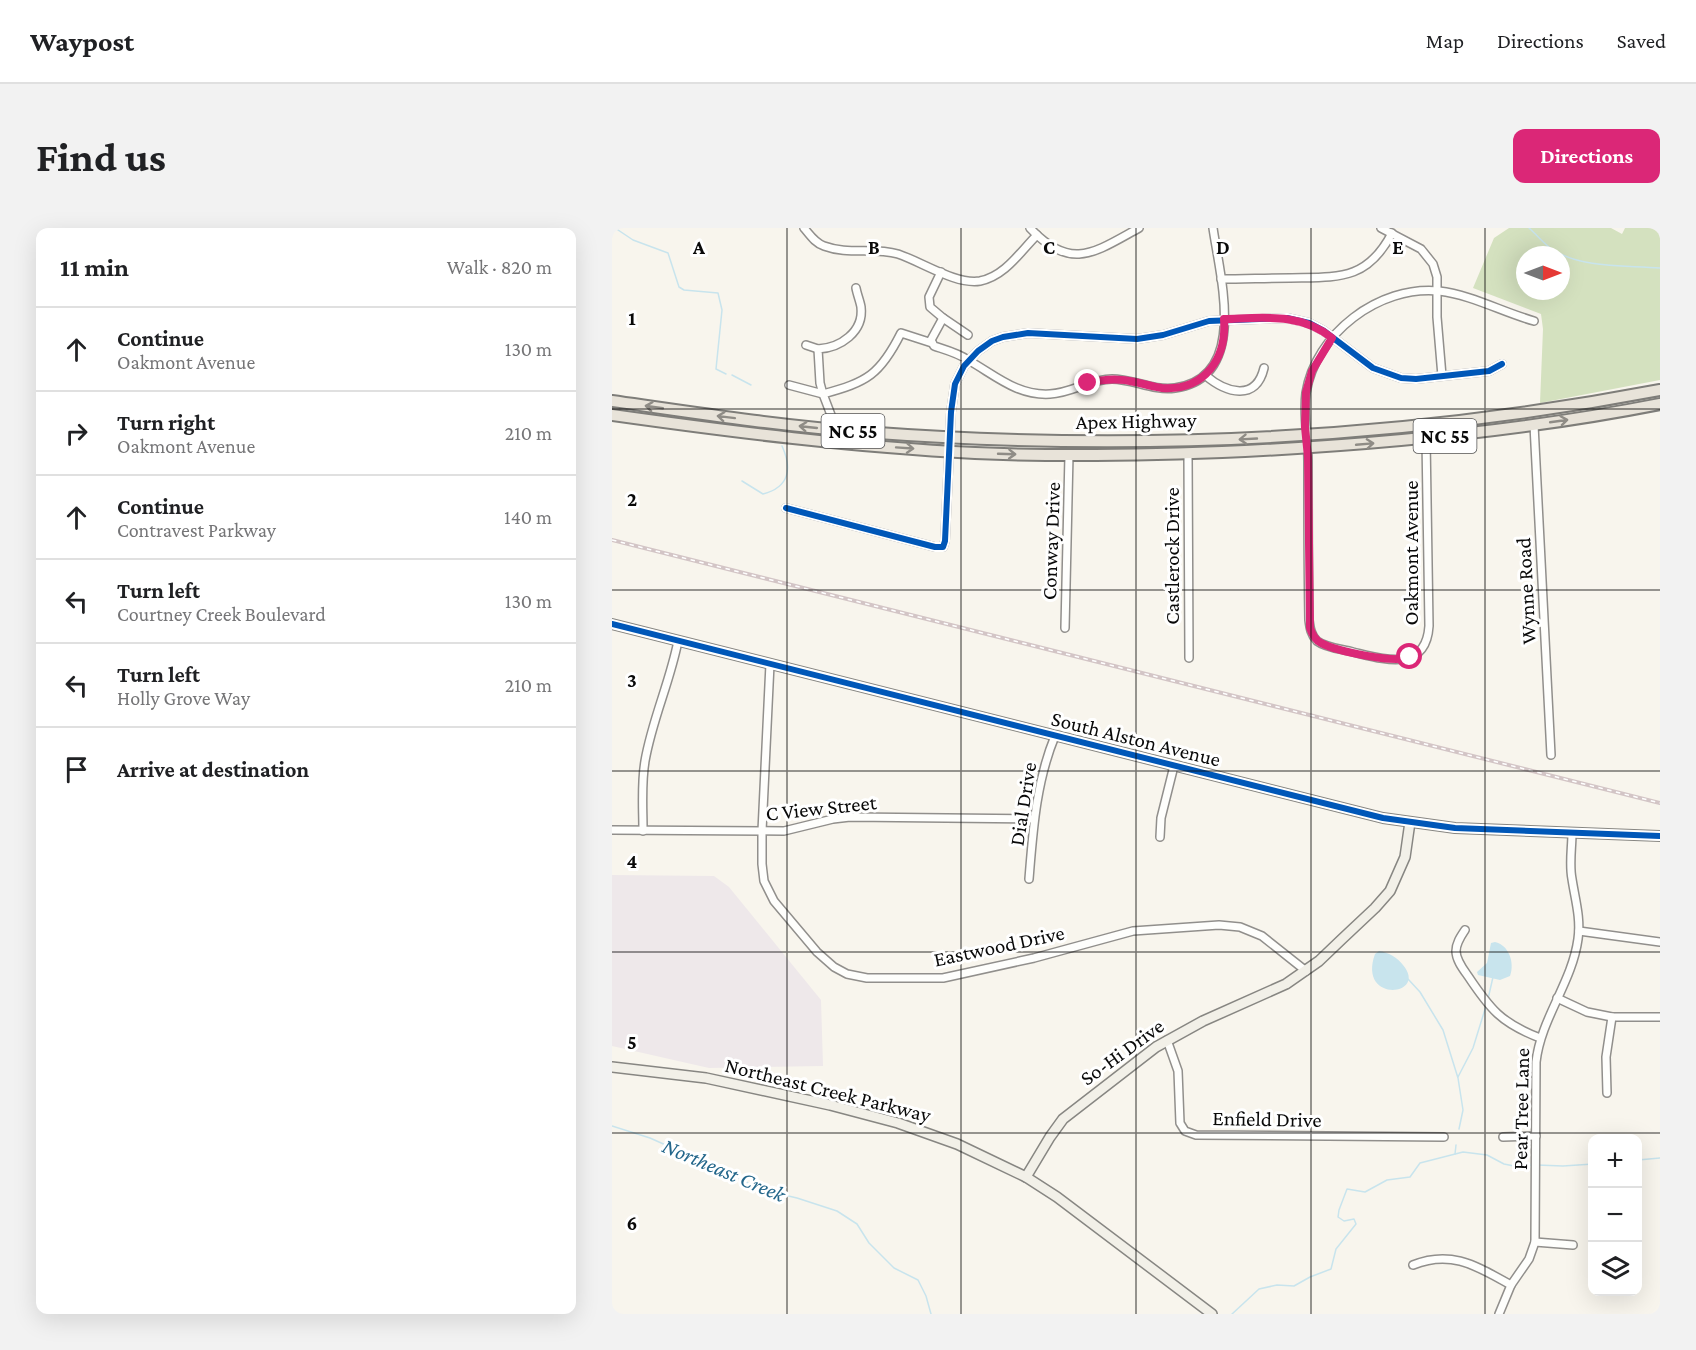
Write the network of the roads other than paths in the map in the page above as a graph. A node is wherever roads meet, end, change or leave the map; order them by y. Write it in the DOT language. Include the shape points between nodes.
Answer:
graph roads {
  1 [pos="804,228"];
  2 [pos="1030,228"];
  3 [pos="1139,228"];
  4 [pos="1213,228"];
  5 [pos="1381,228"];
  6 [pos="1392,233"];
  7 [pos="1037,235"];
  8 [pos="941,272"];
  9 [pos="1221,279"];
  10 [pos="856,288"];
  11 [pos="1437,291"];
  12 [pos="942,318"];
  13 [pos="1224,319"];
  14 [pos="1534,321"];
  15 [pos="968,335"];
  16 [pos="1332,338"];
  17 [pos="932,343"];
  18 [pos="806,345"];
  19 [pos="818,349"];
  20 [pos="969,360"];
  21 [pos="1502,364"];
  22 [pos="1264,368"];
  23 [pos="1205,375"];
  24 [pos="1442,376"];
  25 [pos="789,385"];
  26 [pos="1660,390"];
  27 [pos="823,394"];
  28 [pos="612,401"];
  29 [pos="1660,404"];
  30 [pos="612,415"];
  31 [pos="1534,425"];
  32 [pos="832,429"];
  33 [pos="1306,435"];
  34 [pos="950,438"];
  35 [pos="1426,439"];
  36 [pos="1307,448"];
  37 [pos="949,450"];
  38 [pos="1188,454"];
  39 [pos="1069,455"];
  40 [pos="786,508"];
  41 [pos="612,624"];
  42 [pos="1065,628"];
  43 [pos="678,641"];
  44 [pos="1189,658"];
  45 [pos="770,664"];
  46 [pos="1055,736"];
  47 [pos="1551,755"];
  48 [pos="1174,766"];
  49 [pos="1034,819"];
  50 [pos="1410,822"];
  51 [pos="612,830"];
  52 [pos="643,831"];
  53 [pos="762,831"];
  54 [pos="1572,832"];
  55 [pos="1660,836"];
  56 [pos="1160,837"];
  57 [pos="1029,879"];
  58 [pos="1465,930"];
  59 [pos="1579,931"];
  60 [pos="1660,942"];
  61 [pos="1306,971"];
  62 [pos="1557,998"];
  63 [pos="1612,1017"];
  64 [pos="1660,1017"];
  65 [pos="1539,1038"];
  66 [pos="1167,1040"];
  67 [pos="612,1067"];
  68 [pos="1606,1093"];
  69 [pos="1444,1137"];
  70 [pos="1503,1137"];
  71 [pos="1536,1137"];
  72 [pos="1026,1177"];
  73 [pos="1535,1242"];
  74 [pos="1573,1245"];
  75 [pos="1413,1265"];
  76 [pos="1510,1285"];
  77 [pos="1212,1314"];
  78 [pos="1499,1314"];
  1 -- 8 [label="street" via="813,239 834,249 894,253"];
  2 -- 7 [label="street"];
  3 -- 7 [label="street" via="1095,251 1077,255 1062,252"];
  4 -- 9 [label="street"];
  5 -- 6 [label="street"];
  6 -- 9 [label="street" via="1381,252 1365,267 1339,277"];
  6 -- 11 [label="street" via="1427,255 1437,277"];
  7 -- 8 [label="street" via="1004,270 992,277 965,280"];
  8 -- 12 [label="street" via="929,302"];
  9 -- 13 [label="street"];
  10 -- 19 [label="street" via="861,309 852,335 830,349"];
  11 -- 14 [label="street, Oakmont Avenue"];
  11 -- 16 [label="street, Oakmont Avenue" via="1393,296 1377,303"];
  11 -- 24 [label="street"];
  12 -- 15 [label="street"];
  12 -- 17 [label="street"];
  13 -- 16 [label="street" via="1287,318 1309,323"];
  13 -- 20 [label="street" via="1137,339 1018,334 992,341"];
  13 -- 23 [label="street" via="1222,349"];
  16 -- 24 [label="street" via="1361,361 1386,374 1416,379"];
  16 -- 33 [label="street, Oakmont Avenue" via="1312,371 1306,392"];
  17 -- 20 [label="street"];
  17 -- 27 [label="street" via="901,333 890,356 871,375"];
  18 -- 19 [label="street"];
  19 -- 27 [label="street"];
  20 -- 23 [label="street" via="1015,389 1042,394 1111,379 1173,388 1186,386"];
  20 -- 34 [label="street" via="955,384"];
  21 -- 24 [label="street" via="1489,371"];
  22 -- 23 [label="street" via="1257,385 1237,391 1221,387"];
  25 -- 27 [label="street"];
  26 -- 33 [label="main road, Apex Highway / NC 55" via="1485,418"];
  27 -- 32 [label="street"];
  32 -- 28 [label="main road, Apex Highway / NC 55, one-way"];
  31 -- 29 [label="main road, Apex Highway / NC 55, one-way"];
  30 -- 37 [label="main road, Apex Highway / NC 55, one-way" via="804,440"];
  31 -- 35 [label="main road, Apex Highway / NC 55"];
  31 -- 47 [label="street, Wynne Road"];
  32 -- 34 [label="main road, Apex Highway / NC 55"];
  33 -- 34 [label="main road, Apex Highway / NC 55, one-way" via="1105,442"];
  33 -- 36 [label="street, Oakmont Avenue"];
  34 -- 37 [label="street"];
  36 -- 35 [label="main road, Apex Highway / NC 55, one-way"];
  35 -- 36 [label="street, Oakmont Avenue" via="1428,632 1421,649 1403,660 1320,643 1312,634"];
  36 -- 38 [label="main road, Apex Highway / NC 55"];
  37 -- 39 [label="main road, Apex Highway / NC 55, one-way"];
  37 -- 40 [label="street" via="942,547"];
  38 -- 39 [label="main road, Apex Highway / NC 55"];
  38 -- 44 [label="street, Castlerock Drive"];
  39 -- 42 [label="street, Conway Drive"];
  41 -- 43 [label="street, South Alston Avenue"];
  43 -- 45 [label="street, South Alston Avenue"];
  43 -- 52 [label="street" via="645,758"];
  45 -- 46 [label="street, South Alston Avenue"];
  45 -- 53 [label="street, Eastwood Drive"];
  46 -- 48 [label="street, South Alston Avenue"];
  46 -- 49 [label="street, Dial Drive"];
  48 -- 50 [label="street, South Alston Avenue"];
  48 -- 56 [label="street"];
  49 -- 53 [label="street, C View Street" via="850,817 794,830"];
  49 -- 57 [label="street, Dial Drive"];
  50 -- 54 [label="street, South Alston Avenue" via="1455,828"];
  50 -- 61 [label="street, So-Hi Drive" via="1405,857 1390,891"];
  51 -- 52 [label="street, C View Street"];
  52 -- 53 [label="street, C View Street"];
  53 -- 61 [label="street, Eastwood Drive" via="763,874 774,901 829,963 858,976 952,977 1133,931 1219,925 1240,927 1262,936"];
  54 -- 55 [label="street, South Alston Avenue"];
  54 -- 59 [label="street, Pear Tree Lane" via="1570,863"];
  58 -- 65 [label="street" via="1455,951 1474,986 1490,1009 1518,1030"];
  59 -- 60 [label="street"];
  59 -- 62 [label="street, Pear Tree Lane" via="1573,961"];
  61 -- 66 [label="street, So-Hi Drive" via="1273,991"];
  62 -- 63 [label="street" via="1587,1012"];
  62 -- 65 [label="street, Pear Tree Lane"];
  63 -- 64 [label="street"];
  63 -- 68 [label="street"];
  65 -- 71 [label="street, Pear Tree Lane"];
  66 -- 69 [label="street, Enfield Drive" via="1178,1071 1180,1123 1190,1133"];
  66 -- 72 [label="street, So-Hi Drive" via="1064,1119"];
  67 -- 72 [label="street, Northeast Creek Parkway" via="706,1078 841,1108 932,1134"];
  70 -- 71 [label="street"];
  71 -- 73 [label="street, Pear Tree Lane"];
  72 -- 77 [label="street" via="1074,1208"];
  73 -- 74 [label="street"];
  73 -- 76 [label="street, Pear Tree Lane" via="1529,1259"];
  75 -- 76 [label="street" via="1422,1261 1459,1260 1472,1263"];
  76 -- 78 [label="street, Pear Tree Lane"];
}
